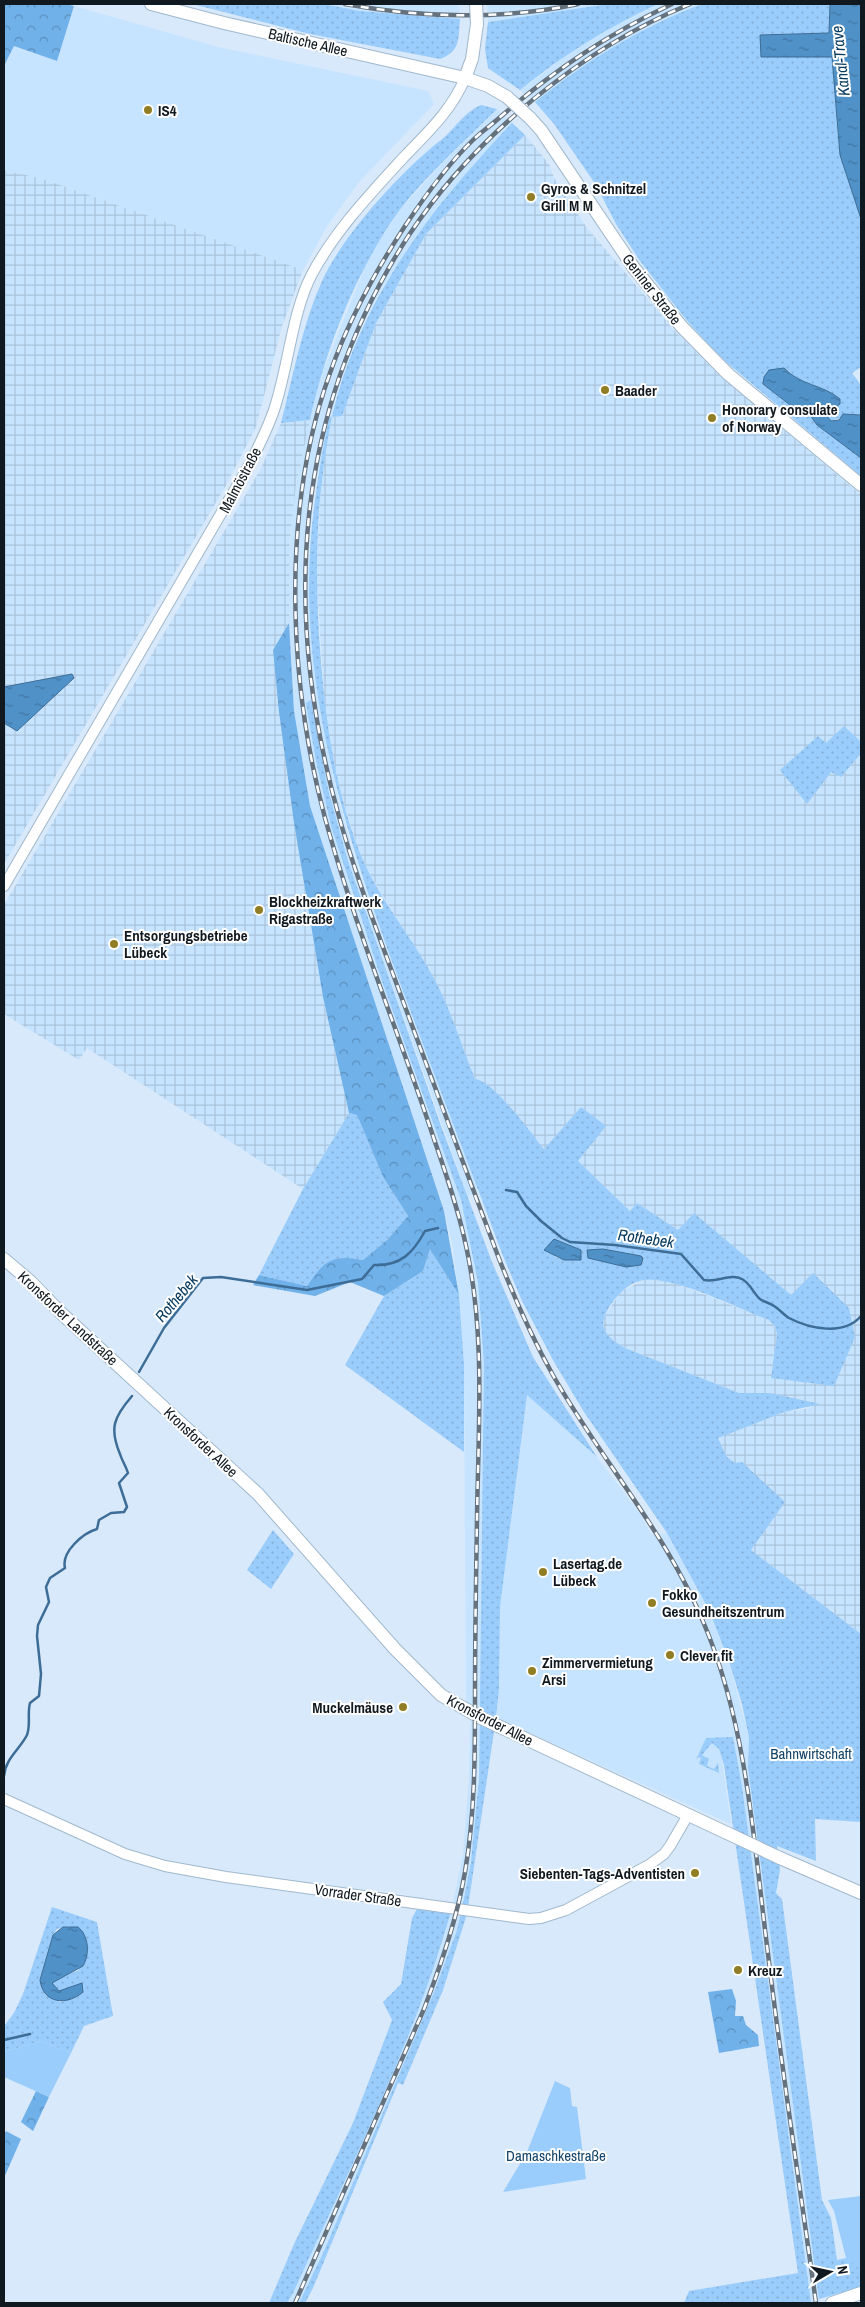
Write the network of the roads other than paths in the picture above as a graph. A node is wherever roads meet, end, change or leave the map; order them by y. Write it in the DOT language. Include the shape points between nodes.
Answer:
graph roads {
  1 [pos="151,4"];
  2 [pos="476,4"];
  3 [pos="465,78"];
  4 [pos="861,485"];
  5 [pos="4,886"];
  6 [pos="4,1259"];
  7 [pos="131,1378"];
  8 [pos="4,1799"];
  9 [pos="688,1815"];
  10 [pos="861,1893"];
  11 [pos="861,2293"];
  12 [pos="832,2303"];
  1 -- 3 [label="main road, Baltische Allee"];
  2 -- 3 [label="main road, bridge" via="472,59"];
  3 -- 4 [label="main road, Geniner Straße, bridge" via="488,86 530,118 634,268 682,327 728,374"];
  3 -- 5 [label="street, Malmöstraße" via="446,113 367,197 311,275 274,409 252,462"];
  6 -- 7 [label="main road, Kronsforder Landstraße"];
  7 -- 9 [label="main road, Kronsforder Allee" via="258,1494 394,1649 441,1695 481,1718"];
  8 -- 9 [label="street, Vorrader Straße" via="125,1854 165,1866 529,1919 566,1910 649,1865 667,1850"];
  9 -- 10 [label="main road, Kronsforder Allee, bridge"];
  11 -- 12 [label="main road"];
}
